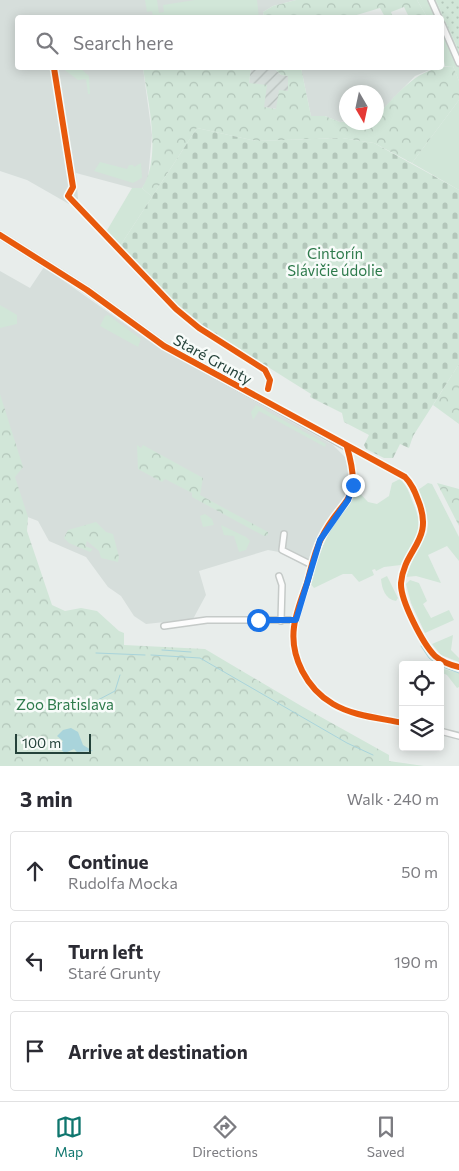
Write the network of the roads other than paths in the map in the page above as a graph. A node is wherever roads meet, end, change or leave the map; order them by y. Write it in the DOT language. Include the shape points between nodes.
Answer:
graph roads {
  1 [pos="431,0"];
  2 [pos="438,15"];
  3 [pos="444,29"];
  4 [pos="459,63"];
  5 [pos="0,235"];
  6 [pos="347,447"];
  7 [pos="284,534"];
  8 [pos="312,564"];
  9 [pos="279,576"];
  10 [pos="296,620"];
  11 [pos="281,621"];
  12 [pos="164,626"];
  13 [pos="399,722"];
  14 [pos="444,732"];
  15 [pos="459,736"];
  1 -- 2 [label="street"];
  3 -- 4 [label="street"];
  5 -- 6 [label="street, Staré Grunty" via="87,290 164,346"];
  6 -- 8 [label="street, Staré Grunty" via="353,473 351,494 323,535"];
  7 -- 8 [label="street" via="282,550"];
  8 -- 10 [label="street, Staré Grunty"];
  9 -- 11 [label="street" via="282,585"];
  10 -- 11 [label="street"];
  10 -- 13 [label="street, Staré Grunty" via="294,639 298,662 305,677 322,697 344,709"];
  11 -- 12 [label="street" via="207,620"];
  14 -- 15 [label="street"];
}
